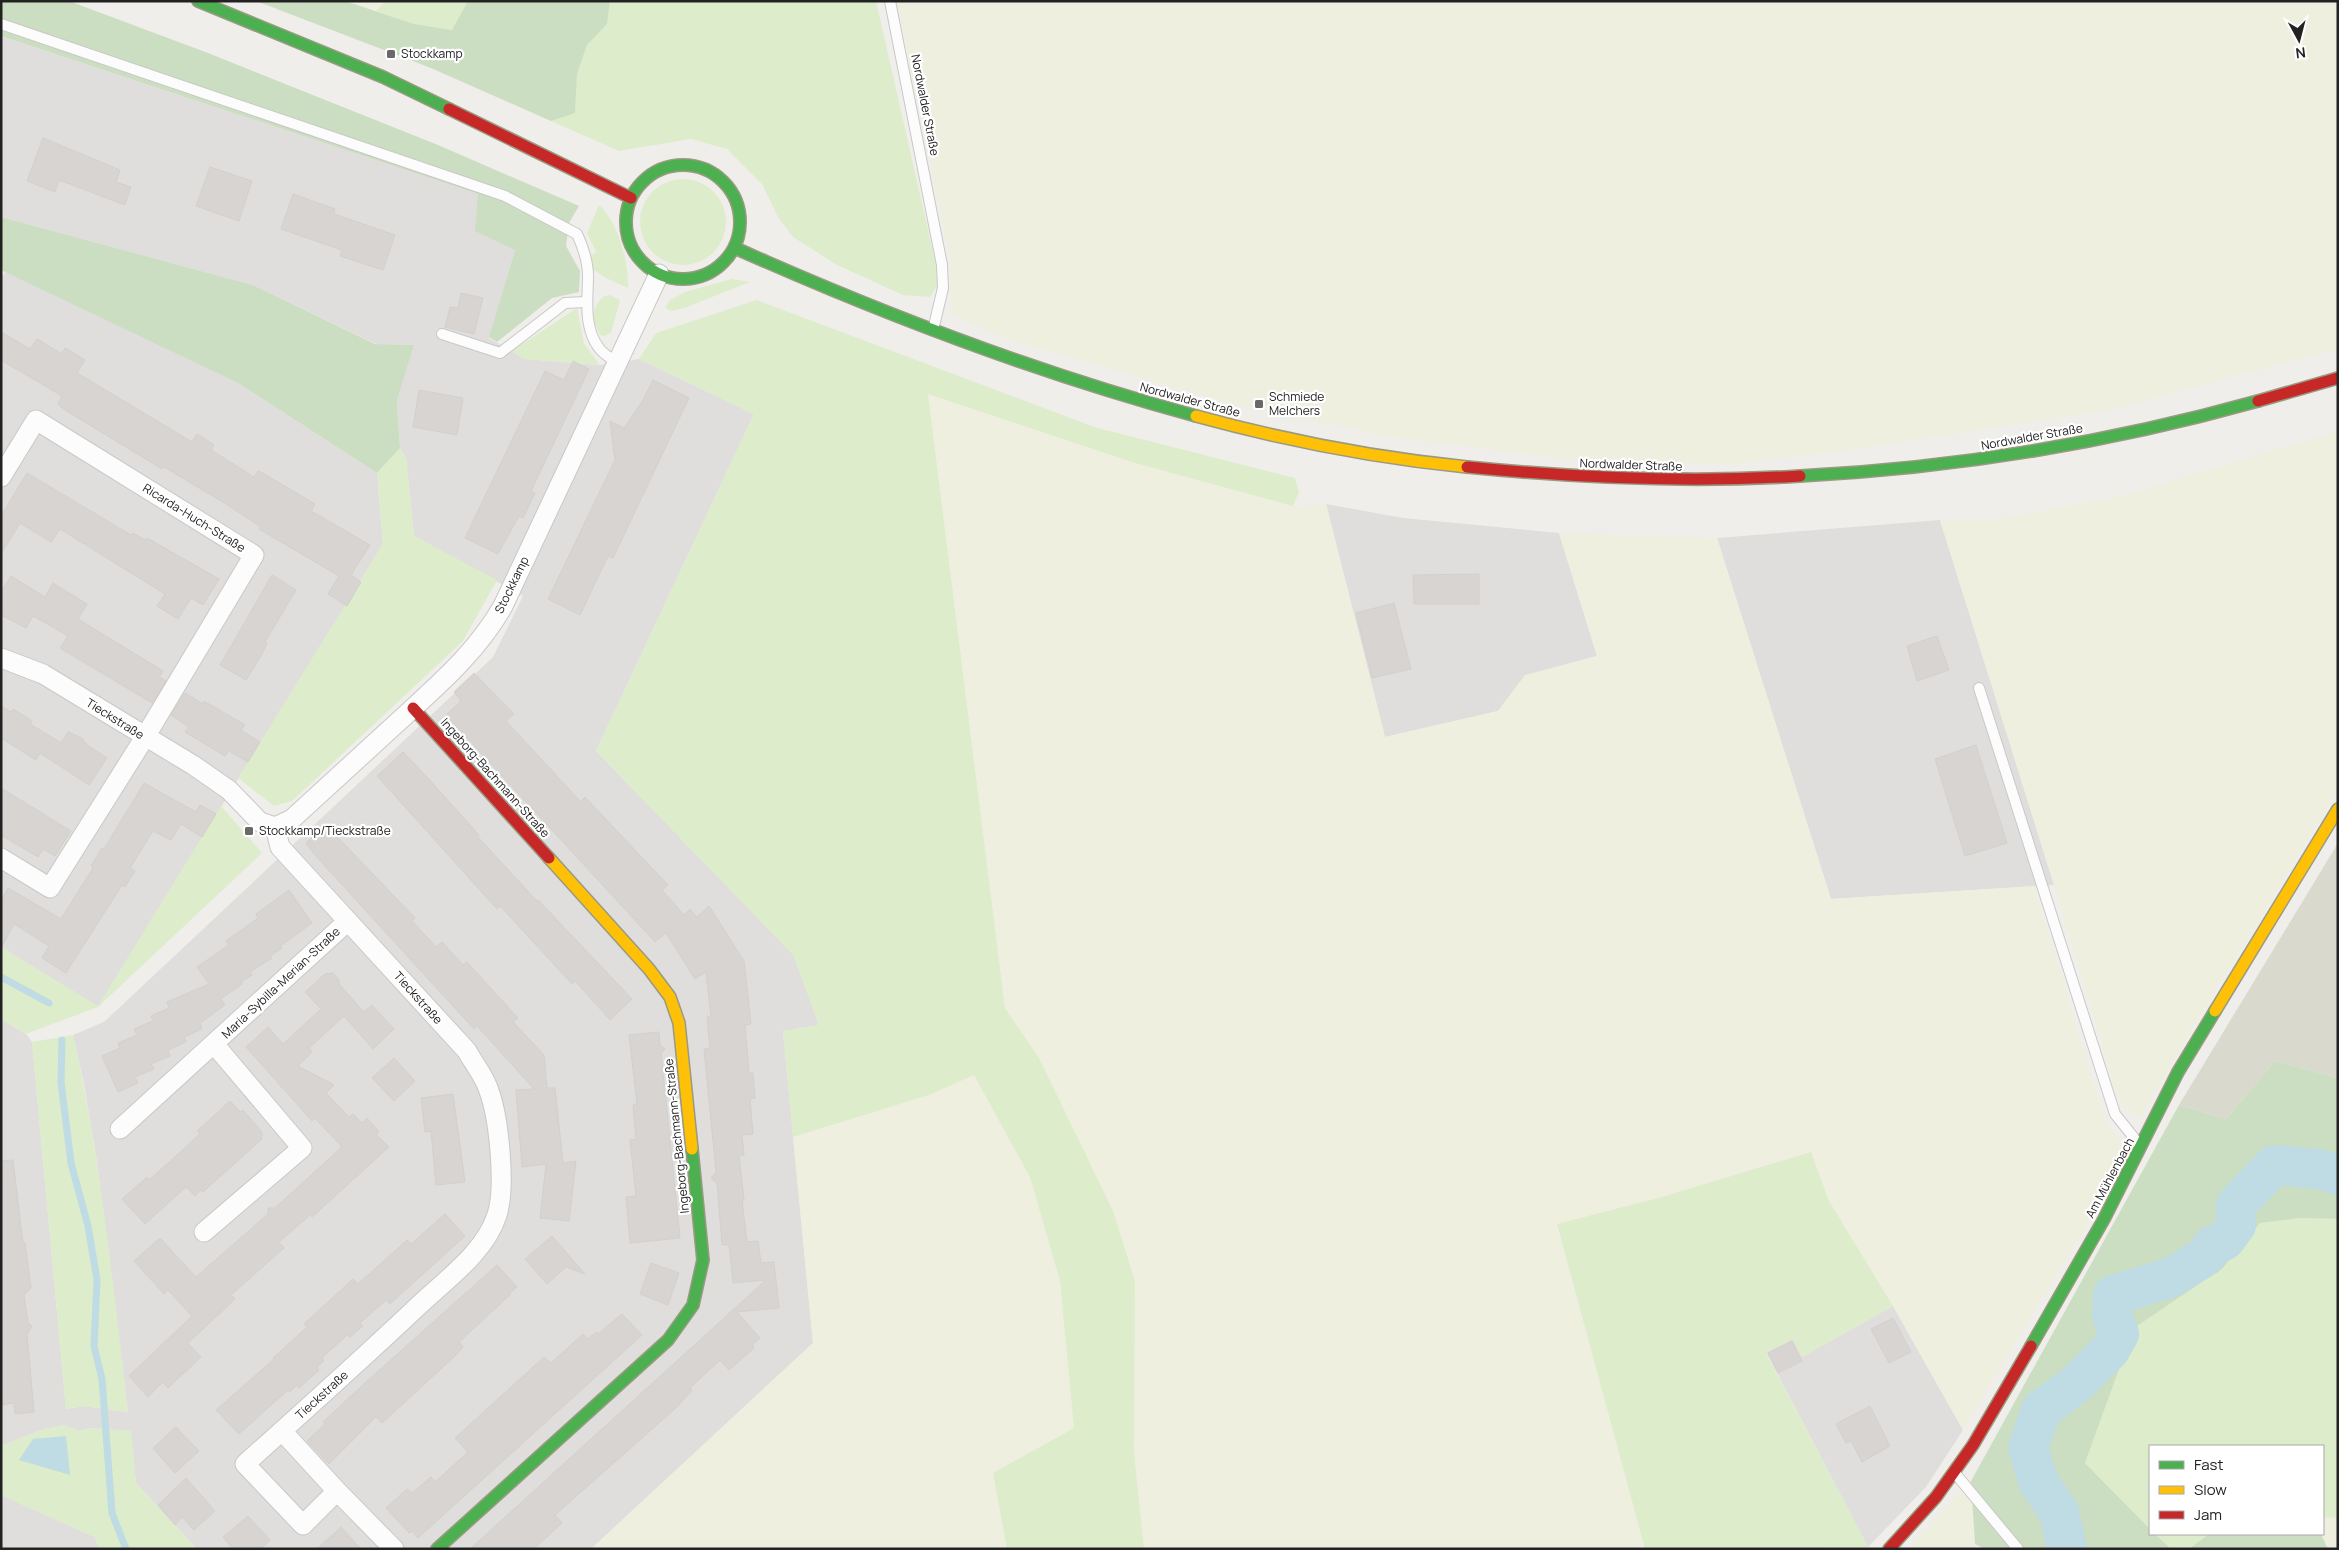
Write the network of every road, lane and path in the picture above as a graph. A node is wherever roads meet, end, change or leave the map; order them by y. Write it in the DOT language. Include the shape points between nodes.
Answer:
graph roads {
  1 [pos="198,1"];
  2 [pos="890,1"];
  3 [pos="1,24"];
  4 [pos="631,198"];
  5 [pos="735,248"];
  6 [pos="659,274"];
  7 [pos="586,302"];
  8 [pos="932,331"];
  9 [pos="442,334"];
  10 [pos="617,363"];
  11 [pos="2338,378"];
  12 [pos="1,477"];
  13 [pos="1,658"];
  14 [pos="1979,688"];
  15 [pos="413,708"];
  16 [pos="146,737"];
  17 [pos="2338,809"];
  18 [pos="275,827"];
  19 [pos="1,858"];
  20 [pos="348,921"];
  21 [pos="214,1044"];
  22 [pos="120,1129"];
  23 [pos="2142,1147"];
  24 [pos="204,1232"];
  25 [pos="282,1431"];
  26 [pos="1954,1471"];
  27 [pos="337,1491"];
  28 [pos="394,1549"];
  29 [pos="437,1549"];
  30 [pos="1889,1549"];
  31 [pos="2018,1549"];
  1 -- 4 [label="main road" via="383,77"];
  2 -- 8 [label="lane, Nordwalder Straße" via="942,265 943,288"];
  3 -- 7 [label="lane" via="505,196 577,234 584,250 588,274"];
  4 -- 5 [label="main road" via="641,183 672,165 691,165 708,170 735,195 741,231"];
  4 -- 6 [label="main road" via="626,215 627,234 638,258"];
  5 -- 6 [label="main road" via="725,263 694,279 676,280"];
  5 -- 8 [label="main road, Nordwalder Straße" via="845,298"];
  6 -- 10 [label="street, Stockkamp"];
  7 -- 9 [label="lane" via="565,303 500,353"];
  7 -- 10 [label="lane" via="591,333 599,348"];
  8 -- 11 [label="main road, Nordwalder Straße" via="1121,395 1292,439 1383,456 1498,470 1623,479 1730,480 1816,476 1902,470 2004,457 2156,427"];
  10 -- 15 [label="street, Stockkamp" via="489,631 472,652"];
  12 -- 16 [label="street, Ricarda-Huch-Straße" via="36,420 254,555"];
  13 -- 16 [label="street, Tieckstraße" via="43,674"];
  14 -- 23 [label="lane" via="2115,1114"];
  15 -- 18 [label="street, Stockkamp" via="292,819"];
  15 -- 29 [label="main road, Ingeborg-Bachmann-Straße" via="649,969 670,997 679,1023 703,1260 693,1305 668,1340"];
  16 -- 18 [label="street, Tieckstraße" via="229,790 260,822"];
  16 -- 19 [label="street" via="50,888"];
  17 -- 23 [label="main road, Am Mühlenbach" via="2178,1072"];
  18 -- 20 [label="street, Tieckstraße" via="280,847"];
  20 -- 21 [label="street, Maria-Sybilla-Merian-Straße"];
  20 -- 25 [label="street, Tieckstraße" via="467,1051 489,1090 502,1176 497,1215 480,1247"];
  21 -- 22 [label="street, Maria-Sybilla-Merian-Straße"];
  21 -- 24 [label="street, Maria-Sybilla-Merian-Straße" via="302,1148"];
  23 -- 26 [label="main road, Am Mühlenbach" via="1973,1445"];
  25 -- 27 [label="street"];
  25 -- 27 [label="street, Tieckstraße" via="246,1464 303,1525"];
  26 -- 30 [label="main road, Am Mühlenbach" via="1936,1497"];
  26 -- 31 [label="lane"];
  27 -- 28 [label="street"];
}
